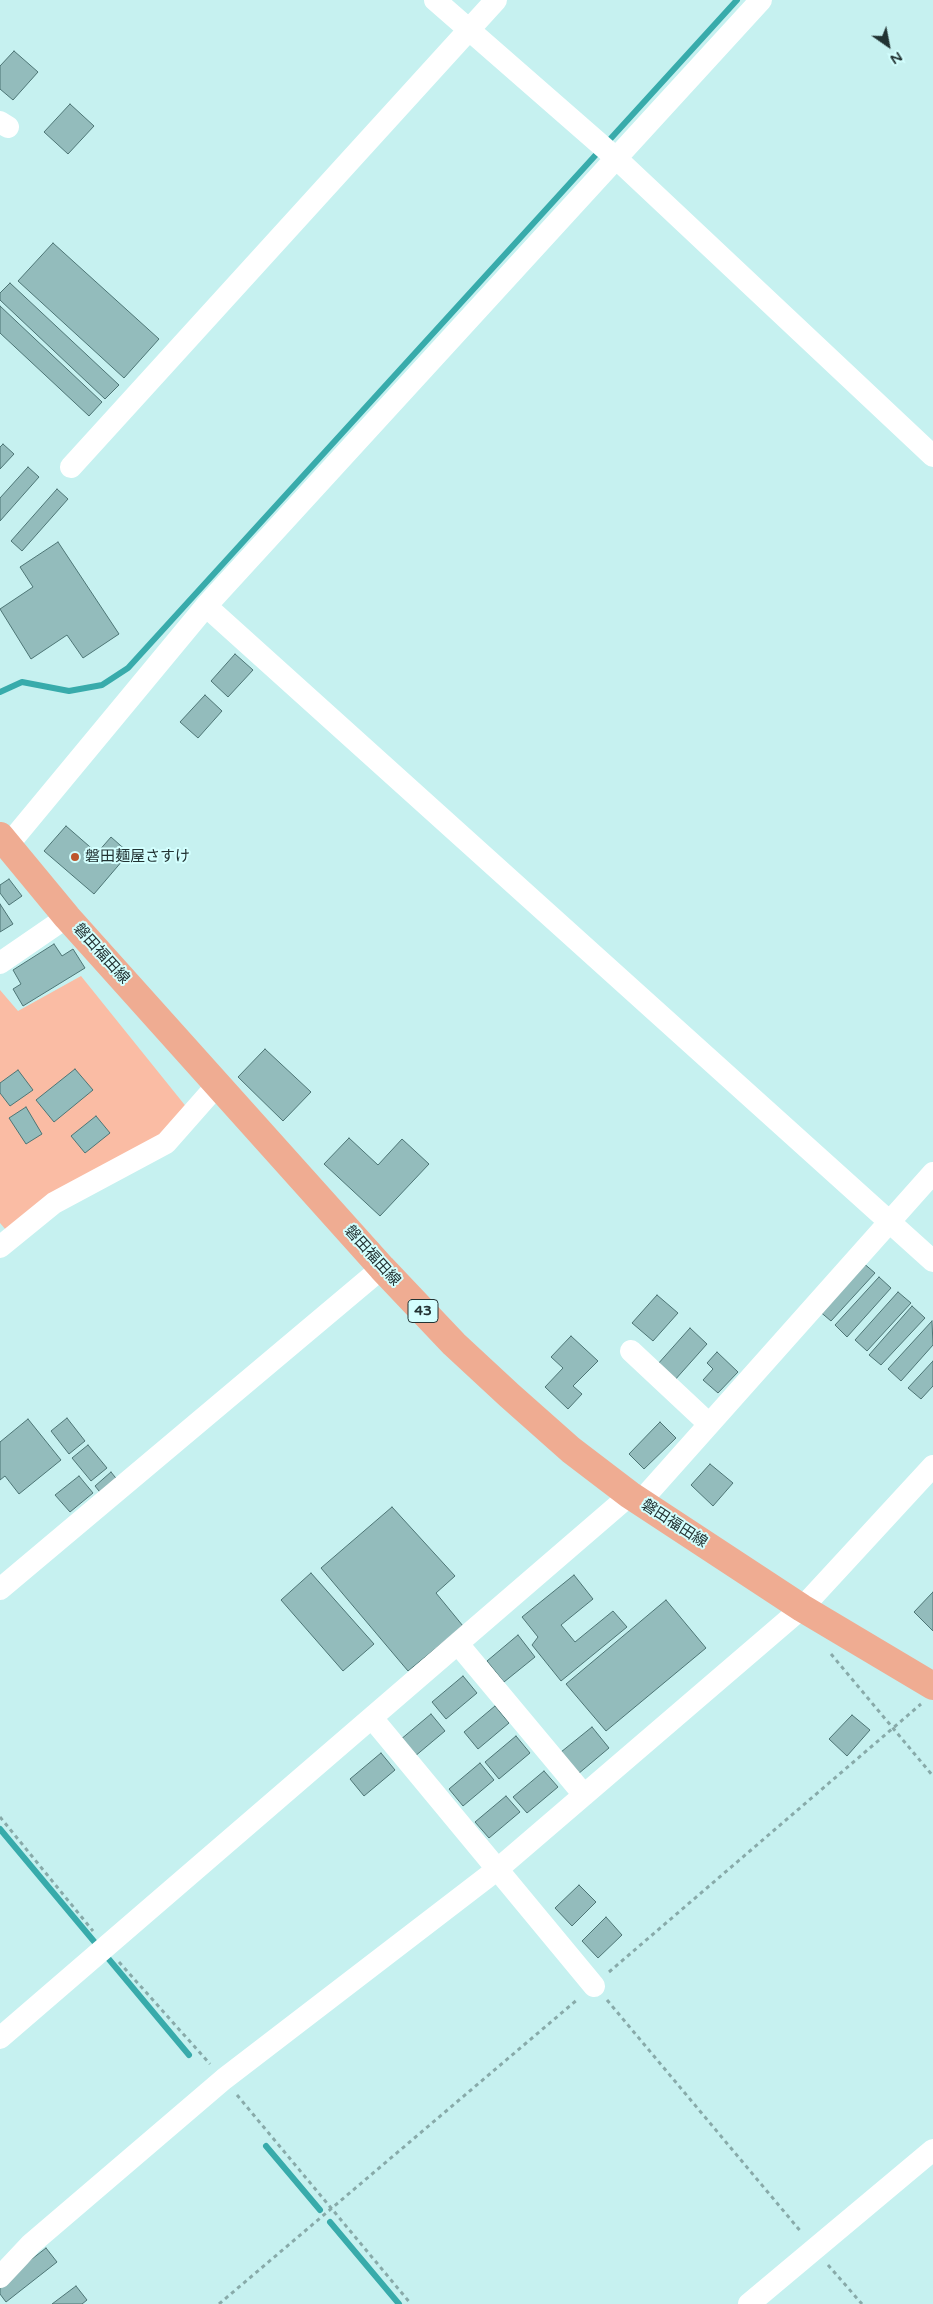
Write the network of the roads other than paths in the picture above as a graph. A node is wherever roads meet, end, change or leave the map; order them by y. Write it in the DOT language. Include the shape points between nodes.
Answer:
graph roads {
  1 [pos="435,0"];
  2 [pos="496,0"];
  3 [pos="761,0"];
  4 [pos="469,30"];
  5 [pos="617,159"];
  6 [pos="933,456"];
  7 [pos="71,467"];
  8 [pos="206,606"];
  9 [pos="4,841"];
  10 [pos="67,917"];
  11 [pos="0,963"];
  12 [pos="218,1084"];
  13 [pos="933,1173"];
  14 [pos="889,1221"];
  15 [pos="0,1247"];
  16 [pos="933,1261"];
  17 [pos="382,1268"];
  18 [pos="631,1351"];
  19 [pos="709,1424"];
  20 [pos="933,1466"];
  21 [pos="635,1499"];
  22 [pos="0,1589"];
  23 [pos="802,1608"];
  24 [pos="458,1644"];
  25 [pos="929,1684"];
  26 [pos="372,1718"];
  27 [pos="584,1795"];
  28 [pos="499,1868"];
  29 [pos="594,1986"];
  30 [pos="0,2038"];
  31 [pos="933,2150"];
  32 [pos="0,2277"];
  33 [pos="750,2304"];
  1 -- 4 [label="street"];
  2 -- 4 [label="street"];
  3 -- 5 [label="street"];
  4 -- 5 [label="street"];
  4 -- 7 [label="street"];
  5 -- 6 [label="street"];
  5 -- 8 [label="street"];
  8 -- 9 [label="street"];
  8 -- 14 [label="street"];
  9 -- 10 [label="main road, 磐田福田線 / 43"];
  10 -- 11 [label="street"];
  10 -- 12 [label="main road, 磐田福田線 / 43"];
  12 -- 15 [label="street" via="166,1143 54,1203"];
  12 -- 17 [label="main road, 磐田福田線 / 43"];
  13 -- 14 [label="street"];
  14 -- 16 [label="street"];
  14 -- 19 [label="street"];
  17 -- 21 [label="main road, 磐田福田線 / 43" via="454,1344 509,1395 571,1450"];
  17 -- 22 [label="street"];
  18 -- 19 [label="street"];
  19 -- 21 [label="street"];
  20 -- 23 [label="street"];
  21 -- 23 [label="main road, 磐田福田線 / 43"];
  21 -- 24 [label="street"];
  23 -- 25 [label="main road, 磐田福田線 / 43"];
  23 -- 27 [label="street"];
  24 -- 26 [label="street"];
  24 -- 27 [label="street"];
  26 -- 28 [label="street"];
  26 -- 30 [label="street"];
  27 -- 28 [label="street"];
  28 -- 29 [label="street"];
  28 -- 32 [label="street" via="217,2086 31,2244"];
  31 -- 33 [label="street"];
}
